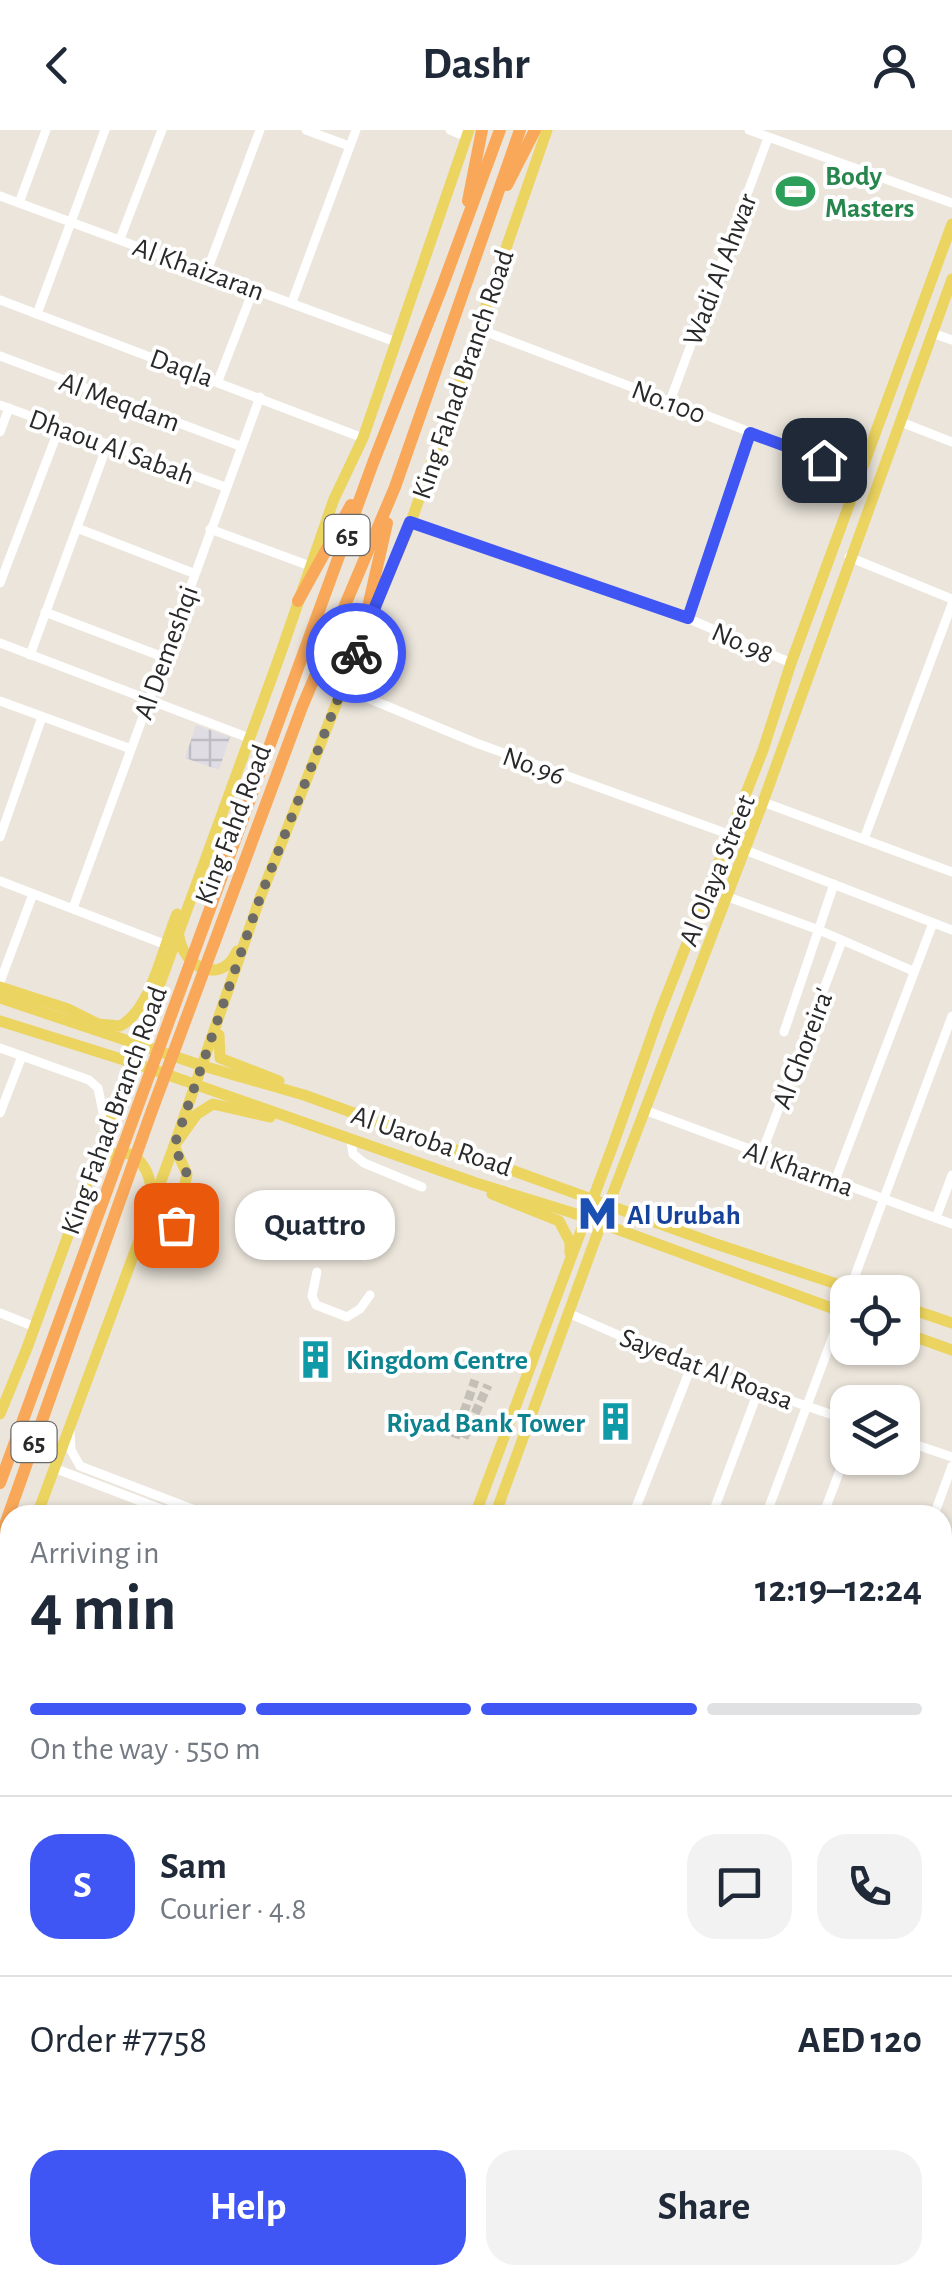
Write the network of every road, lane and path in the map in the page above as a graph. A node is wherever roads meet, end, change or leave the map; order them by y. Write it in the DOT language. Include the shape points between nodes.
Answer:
graph roads {
  1 [pos="46,130"];
  2 [pos="105,130"];
  3 [pos="162,130"];
  4 [pos="260,130"];
  5 [pos="306,130"];
  6 [pos="356,130"];
  7 [pos="450,130"];
  8 [pos="482,130"];
  9 [pos="500,130"];
  10 [pos="520,130"];
  11 [pos="535,130"];
  12 [pos="547,130"];
  13 [pos="750,130"];
  14 [pos="468,133"];
  15 [pos="768,138"];
  16 [pos="349,146"];
  17 [pos="498,193"];
  18 [pos="0,196"];
  19 [pos="19,203"];
  20 [pos="952,203"];
  21 [pos="71,222"];
  22 [pos="952,224"];
  23 [pos="462,234"];
  24 [pos="120,239"];
  25 [pos="207,272"];
  26 [pos="952,279"];
  27 [pos="254,288"];
  28 [pos="0,300"];
  29 [pos="292,302"];
  30 [pos="38,314"];
  31 [pos="476,328"];
  32 [pos="932,333"];
  33 [pos="952,340"];
  34 [pos="396,342"];
  35 [pos="0,356"];
  36 [pos="218,381"];
  37 [pos="260,397"];
  38 [pos="670,401"];
  39 [pos="906,405"];
  40 [pos="5,406"];
  41 [pos="888,406"];
  42 [pos="900,422"];
  43 [pos="60,426"];
  44 [pos="0,432"];
  45 [pos="750,433"];
  46 [pos="363,438"];
  47 [pos="952,442"];
  48 [pos="108,443"];
  49 [pos="240,446"];
  50 [pos="373,463"];
  51 [pos="861,474"];
  52 [pos="225,487"];
  53 [pos="395,487"];
  54 [pos="410,522"];
  55 [pos="78,528"];
  56 [pos="210,529"];
  57 [pos="849,557"];
  58 [pos="310,566"];
  59 [pos="193,573"];
  60 [pos="0,582"];
  61 [pos="298,601"];
  62 [pos="952,601"];
  63 [pos="46,612"];
  64 [pos="688,618"];
  65 [pos="0,642"];
  66 [pos="359,647"];
  67 [pos="30,655"];
  68 [pos="163,656"];
  69 [pos="791,663"];
  70 [pos="340,688"];
  71 [pos="148,700"];
  72 [pos="0,701"];
  73 [pos="42,717"];
  74 [pos="249,738"];
  75 [pos="131,749"];
  76 [pos="779,754"];
  77 [pos="750,784"];
  78 [pos="763,802"];
  79 [pos="731,835"];
  80 [pos="0,837"];
  81 [pos="864,840"];
  82 [pos="745,850"];
  83 [pos="200,870"];
  84 [pos="952,872"];
  85 [pos="0,881"];
  86 [pos="834,884"];
  87 [pos="33,894"];
  88 [pos="728,897"];
  89 [pos="260,898"];
  90 [pos="73,908"];
  91 [pos="932,923"];
  92 [pos="819,930"];
  93 [pos="952,930"];
  94 [pos="842,942"];
  95 [pos="164,944"];
  96 [pos="914,971"];
  97 [pos="0,984"];
  98 [pos="0,998"];
  99 [pos="221,1012"];
  100 [pos="952,1016"];
  101 [pos="0,1021"];
  102 [pos="82,1024"];
  103 [pos="98,1024"];
  104 [pos="784,1032"];
  105 [pos="121,1038"];
  106 [pos="140,1045"];
  107 [pos="0,1048"];
  108 [pos="22,1056"];
  109 [pos="133,1063"];
  110 [pos="203,1066"];
  111 [pos="189,1082"];
  112 [pos="304,1095"];
  113 [pos="647,1110"];
  114 [pos="0,1113"];
  115 [pos="294,1120"];
  116 [pos="106,1127"];
  117 [pos="351,1141"];
  118 [pos="174,1146"];
  119 [pos="761,1154"];
  120 [pos="952,1175"];
  121 [pos="835,1181"];
  122 [pos="88,1182"];
  123 [pos="476,1183"];
  124 [pos="422,1187"];
  125 [pos="592,1198"];
  126 [pos="883,1198"];
  127 [pos="609,1205"];
  128 [pos="151,1206"];
  129 [pos="584,1217"];
  130 [pos="936,1218"];
  131 [pos="601,1224"];
  132 [pos="952,1224"];
  133 [pos="176,1225"];
  134 [pos="571,1258"];
  135 [pos="317,1272"];
  136 [pos="860,1275"];
  137 [pos="830,1281"];
  138 [pos="370,1295"];
  139 [pos="830,1308"];
  140 [pos="568,1312"];
  141 [pos="920,1312"];
  142 [pos="0,1314"];
  143 [pos="952,1323"];
  144 [pos="35,1327"];
  145 [pos="920,1338"];
  146 [pos="830,1349"];
  147 [pos="952,1350"];
  148 [pos="691,1367"];
  149 [pos="759,1389"];
  150 [pos="806,1406"];
  151 [pos="0,1414"];
  152 [pos="830,1414"];
  153 [pos="70,1429"];
  154 [pos="920,1446"];
  155 [pos="952,1458"];
  156 [pos="952,1467"];
  157 [pos="54,1468"];
  158 [pos="839,1475"];
  159 [pos="0,1483"];
  160 [pos="89,1483"];
  161 [pos="133,1488"];
  162 [pos="12,1505"];
  163 [pos="41,1505"];
  164 [pos="143,1505"];
  165 [pos="177,1505"];
  166 [pos="478,1505"];
  167 [pos="499,1505"];
  168 [pos="637,1505"];
  169 [pos="716,1505"];
  170 [pos="770,1505"];
  171 [pos="828,1505"];
  172 [pos="938,1505"];
  1 -- 19 [label="street"];
  2 -- 21 [label="street"];
  3 -- 24 [label="street"];
  4 -- 25 [label="street"];
  5 -- 16 [label="street"];
  6 -- 16 [label="street"];
  7 -- 14 [label="street"];
  8 -- 23 [label="highway"];
  9 -- 23 [label="highway, King Fahd Road / 65"];
  10 -- 17 [label="highway, King Fahd Road / 65"];
  11 -- 17 [label="highway"];
  12 -- 31 [label="main road, King Fahad Branch Road"];
  13 -- 15 [label="street"];
  14 -- 34 [label="main road, King Fahad Branch Road"];
  15 -- 20 [label="street"];
  15 -- 38 [label="street, Wadi Al Ahwar"];
  16 -- 29 [label="street"];
  17 -- 53 [label="highway, King Fahd Road / 65"];
  18 -- 19 [label="street, Al Khaizaran"];
  19 -- 21 [label="street, Al Khaizaran"];
  21 -- 24 [label="street, Al Khaizaran"];
  21 -- 30 [label="street"];
  22 -- 41 [label="main road, Al Olaya Street"];
  23 -- 50 [label="highway, King Fahd Road / 65"];
  24 -- 25 [label="street, Al Khaizaran"];
  25 -- 27 [label="street, Al Khaizaran"];
  26 -- 32 [label="main road, Al Olaya Street"];
  27 -- 29 [label="street, Al Khaizaran"];
  27 -- 36 [label="street"];
  28 -- 30 [label="street, Daqla"];
  29 -- 34 [label="street, Al Khaizaran"];
  30 -- 36 [label="street, Daqla"];
  31 -- 38 [label="street, No.100"];
  31 -- 54 [label="main road, King Fahad Branch Road"];
  32 -- 33 [label="street"];
  32 -- 39 [label="main road, Al Olaya Street"];
  34 -- 46 [label="main road, King Fahad Branch Road"];
  35 -- 49 [label="street, Al Meqdam"];
  36 -- 37 [label="street, Daqla"];
  37 -- 46 [label="street, Daqla"];
  37 -- 49 [label="street, Al Demeshqi"];
  38 -- 45 [label="street, No.100"];
  39 -- 41 [label="main road" via="912,383 903,380"];
  39 -- 42 [label="main road, Al Olaya Street"];
  40 -- 43 [label="street, Dhaou Al Sabah"];
  40 -- 44 [label="street"];
  41 -- 51 [label="main road, Al Olaya Street"];
  42 -- 47 [label="street"];
  42 -- 57 [label="main road, Al Olaya Street"];
  43 -- 48 [label="street, Dhaou Al Sabah"];
  43 -- 60 [label="street"];
  45 -- 51 [label="street, No.100"];
  45 -- 64 [label="street"];
  46 -- 58 [label="main road, King Fahad Branch Road"];
  48 -- 52 [label="street, Dhaou Al Sabah"];
  48 -- 55 [label="street"];
  49 -- 52 [label="street, Al Demeshqi"];
  50 -- 61 [label="highway"];
  50 -- 159 [label="highway, King Fahd Road / 65"];
  51 -- 69 [label="main road, Al Olaya Street"];
  52 -- 56 [label="street, Al Demeshqi"];
  53 -- 66 [label="highway"];
  53 -- 162 [label="highway, King Fahd Road / 65" via="295,726"];
  54 -- 64 [label="street, No.98"];
  54 -- 66 [label="main road, King Fahad Branch Road"];
  55 -- 59 [label="street"];
  55 -- 63 [label="street"];
  56 -- 58 [label="street"];
  56 -- 59 [label="street, Al Demeshqi"];
  57 -- 62 [label="street"];
  57 -- 76 [label="main road, Al Olaya Street"];
  58 -- 61 [label="main road, King Fahad Branch Road"];
  59 -- 68 [label="street, Al Demeshqi"];
  61 -- 74 [label="main road, King Fahad Branch Road"];
  62 -- 81 [label="street"];
  63 -- 67 [label="street"];
  63 -- 68 [label="street"];
  64 -- 69 [label="street, No.98"];
  65 -- 67 [label="street"];
  66 -- 70 [label="main road, King Fahad Branch Road"];
  67 -- 71 [label="street"];
  68 -- 71 [label="street, Al Demeshqi"];
  69 -- 77 [label="main road, Al Olaya Street"];
  70 -- 79 [label="street, No.96"];
  70 -- 89 [label="main road, King Fahad Branch Road"];
  71 -- 74 [label="street"];
  71 -- 75 [label="street, Al Demeshqi"];
  72 -- 73 [label="street"];
  73 -- 75 [label="street"];
  73 -- 80 [label="street"];
  74 -- 83 [label="main road, King Fahad Branch Road"];
  75 -- 90 [label="street, Al Demeshqi"];
  76 -- 77 [label="main road" via="764,796 754,802"];
  76 -- 78 [label="main road, Al Olaya Street"];
  77 -- 79 [label="main road, Al Olaya Street"];
  78 -- 81 [label="street"];
  78 -- 82 [label="main road, Al Olaya Street"];
  79 -- 125 [label="main road, Al Olaya Street"];
  81 -- 84 [label="street"];
  82 -- 86 [label="street"];
  82 -- 88 [label="main road, Al Olaya Street"];
  83 -- 89 [label="main road" via="180,926 183,952 203,968 224,968 233,960"];
  83 -- 95 [label="main road"];
  83 -- 106 [label="main road, King Fahad Branch Road"];
  85 -- 87 [label="street"];
  86 -- 91 [label="street"];
  86 -- 92 [label="street"];
  87 -- 90 [label="street"];
  87 -- 97 [label="street"];
  88 -- 92 [label="street"];
  88 -- 113 [label="main road, Al Olaya Street"];
  89 -- 99 [label="main road, King Fahad Branch Road"];
  90 -- 95 [label="street"];
  91 -- 93 [label="street"];
  91 -- 96 [label="street"];
  92 -- 94 [label="street"];
  92 -- 104 [label="street"];
  94 -- 96 [label="street"];
  94 -- 119 [label="street, Al Ghoreira'"];
  95 -- 103 [label="main road" via="136,1014 120,1026"];
  96 -- 121 [label="street"];
  97 -- 103 [label="main road"];
  98 -- 102 [label="main road, Al Uaroba Road"];
  99 -- 110 [label="main road, King Fahad Branch Road"];
  99 -- 112 [label="main road" via="220,1058"];
  100 -- 126 [label="street"];
  101 -- 109 [label="main road, Al Uaroba Road"];
  102 -- 103 [label="main road"];
  102 -- 105 [label="main road, Al Uaroba Road"];
  103 -- 105 [label="main road"];
  105 -- 106 [label="main road, Al Uaroba Road"];
  106 -- 109 [label="main road, King Fahad Branch Road"];
  106 -- 110 [label="main road, Al Uaroba Road"];
  107 -- 108 [label="street"];
  108 -- 114 [label="street"];
  108 -- 116 [label="street" via="89,1080 98,1088"];
  109 -- 111 [label="main road, Al Uaroba Road"];
  109 -- 116 [label="main road, King Fahad Branch Road"];
  110 -- 111 [label="main road, King Fahad Branch Road"];
  110 -- 112 [label="main road, Al Uaroba Road"];
  111 -- 115 [label="main road, Al Uaroba Road"];
  111 -- 118 [label="main road, King Fahad Branch Road"];
  112 -- 125 [label="main road, Al Uaroba Road"];
  113 -- 119 [label="street, Al Kharma"];
  113 -- 127 [label="main road, Al Olaya Street"];
  115 -- 117 [label="main road, Al Uaroba Road"];
  115 -- 118 [label="main road" via="213,1104"];
  116 -- 122 [label="main road, King Fahad Branch Road"];
  117 -- 123 [label="main road, Al Uaroba Road"];
  117 -- 124 [label="street" via="353,1154 364,1162"];
  118 -- 128 [label="main road, King Fahad Branch Road"];
  118 -- 133 [label="main road" via="187,1174"];
  119 -- 121 [label="street, Al Kharma"];
  120 -- 130 [label="street"];
  121 -- 126 [label="street, Al Kharma"];
  122 -- 128 [label="main road" via="105,1158 129,1154 149,1172"];
  122 -- 144 [label="main road, King Fahad Branch Road"];
  123 -- 129 [label="main road, Al Uaroba Road"];
  123 -- 134 [label="main road" via="559,1221"];
  125 -- 127 [label="main road, Al Uaroba Road"];
  125 -- 129 [label="main road, Al Olaya Street"];
  126 -- 130 [label="street, Al Kharma"];
  126 -- 136 [label="street"];
  127 -- 131 [label="main road, Al Olaya Street"];
  127 -- 137 [label="main road, Al Uaroba Road"];
  128 -- 153 [label="main road, King Fahad Branch Road"];
  129 -- 131 [label="main road, Al Uaroba Road"];
  129 -- 134 [label="main road, Al Olaya Street"];
  130 -- 132 [label="street, Al Kharma"];
  131 -- 139 [label="main road, Al Uaroba Road"];
  131 -- 140 [label="main road, Al Olaya Street"];
  134 -- 166 [label="main road, Al Olaya Street"];
  135 -- 138 [label="street" via="316,1305 347,1316"];
  140 -- 148 [label="street, Sayedat Al Roasa"];
  140 -- 167 [label="main road, Al Olaya Street"];
  141 -- 143 [label="main road"];
  142 -- 144 [label="street"];
  144 -- 151 [label="main road, King Fahad Branch Road"];
  145 -- 147 [label="main road"];
  146 -- 150 [label="street"];
  148 -- 149 [label="street, Sayedat Al Roasa"];
  148 -- 168 [label="street"];
  149 -- 150 [label="street, Sayedat Al Roasa"];
  149 -- 169 [label="street"];
  150 -- 152 [label="street, Sayedat Al Roasa"];
  150 -- 170 [label="street"];
  153 -- 157 [label="main road, King Fahad Branch Road"];
  153 -- 161 [label="street" via="80,1466"];
  154 -- 155 [label="street"];
  156 -- 172 [label="street"];
  157 -- 160 [label="street"];
  157 -- 163 [label="main road, King Fahad Branch Road"];
  158 -- 171 [label="street"];
  160 -- 161 [label="street"];
  160 -- 164 [label="street"];
  161 -- 165 [label="street"];
}
